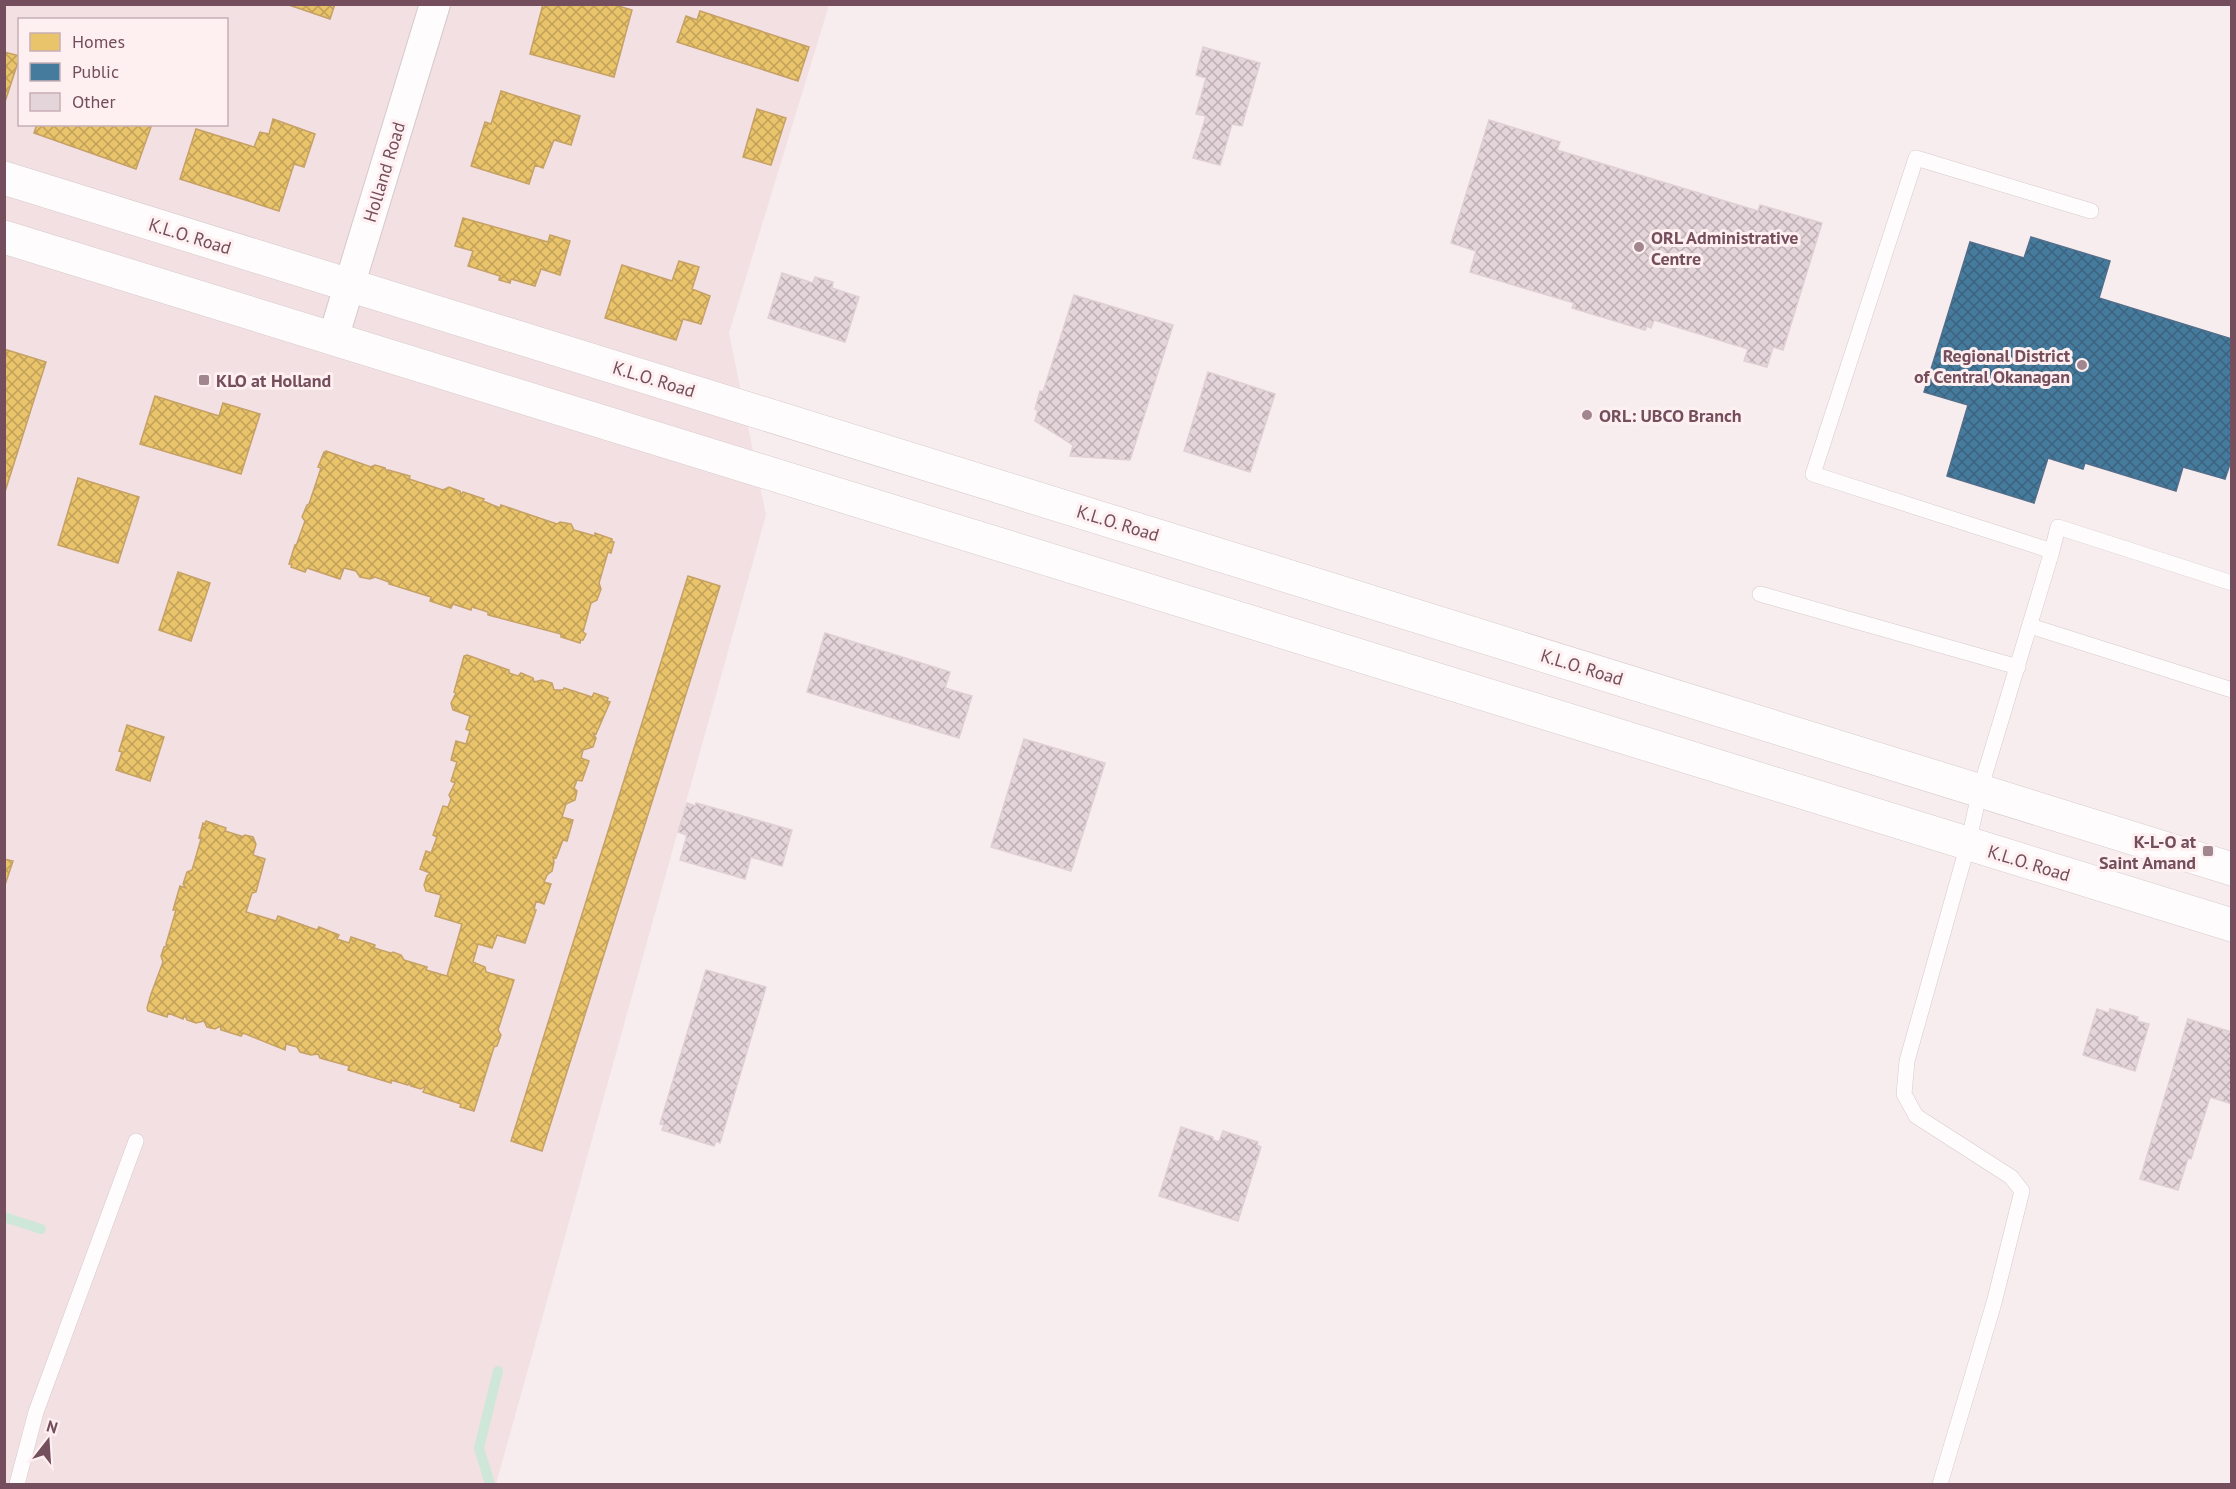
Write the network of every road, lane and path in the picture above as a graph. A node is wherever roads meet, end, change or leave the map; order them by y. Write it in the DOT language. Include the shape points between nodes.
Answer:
graph roads {
  1 [pos="435,4"];
  2 [pos="4,178"];
  3 [pos="2091,211"];
  4 [pos="4,237"];
  5 [pos="350,285"];
  6 [pos="333,339"];
  7 [pos="2052,551"];
  8 [pos="2232,583"];
  9 [pos="1760,594"];
  10 [pos="2030,626"];
  11 [pos="2018,667"];
  12 [pos="2232,690"];
  13 [pos="1980,790"];
  14 [pos="1968,844"];
  15 [pos="2232,869"];
  16 [pos="2232,925"];
  17 [pos="136,1141"];
  18 [pos="19,1484"];
  19 [pos="1940,1485"];
  1 -- 5 [label="street, Holland Road"];
  2 -- 5 [label="main road, K.L.O. Road"];
  3 -- 7 [label="lane" via="1916,158 1813,474"];
  4 -- 6 [label="main road, K.L.O. Road"];
  5 -- 6 [label="street, Holland Road"];
  5 -- 13 [label="main road, K.L.O. Road"];
  6 -- 14 [label="main road, K.L.O. Road"];
  7 -- 8 [label="lane" via="2058,527"];
  7 -- 10 [label="lane"];
  9 -- 11 [label="lane"];
  10 -- 11 [label="lane"];
  10 -- 12 [label="lane"];
  11 -- 13 [label="lane"];
  13 -- 14 [label="lane"];
  13 -- 15 [label="main road, K.L.O. Road"];
  14 -- 16 [label="main road, K.L.O. Road"];
  14 -- 19 [label="lane" via="1907,1061 1904,1094 1916,1116 2011,1177 2022,1191 1994,1303"];
  17 -- 18 [label="lane" via="36,1412"];
}
